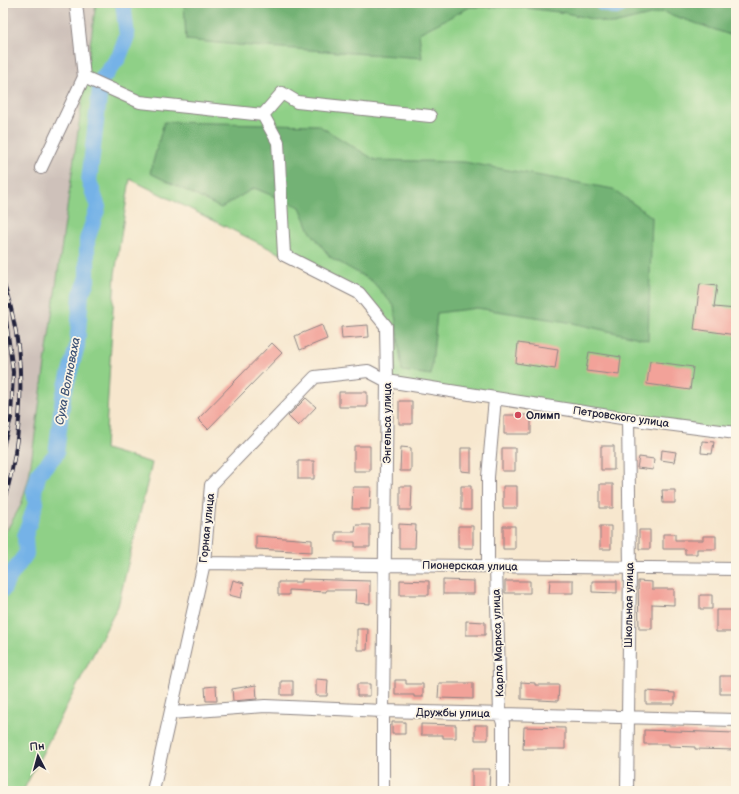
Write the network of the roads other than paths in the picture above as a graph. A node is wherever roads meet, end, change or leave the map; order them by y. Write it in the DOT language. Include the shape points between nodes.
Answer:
graph roads {
  1 [pos="76,3"];
  2 [pos="89,79"];
  3 [pos="264,115"];
  4 [pos="430,116"];
  5 [pos="41,168"];
  6 [pos="387,381"];
  7 [pos="495,398"];
  8 [pos="628,419"];
  9 [pos="736,433"];
  10 [pos="204,564"];
  11 [pos="385,565"];
  12 [pos="492,566"];
  13 [pos="630,568"];
  14 [pos="736,568"];
  15 [pos="382,711"];
  16 [pos="171,713"];
  17 [pos="500,714"];
  18 [pos="628,717"];
  19 [pos="736,720"];
  20 [pos="153,791"];
  21 [pos="383,791"];
  22 [pos="503,791"];
  23 [pos="627,791"];
  1 -- 2 [label="street"];
  2 -- 3 [label="street" via="140,102"];
  2 -- 5 [label="street"];
  3 -- 4 [label="street" via="282,93 298,102"];
  3 -- 6 [label="street, Энгельса улица" via="278,142 284,255 359,293 386,326"];
  6 -- 7 [label="street, Петровского улица"];
  6 -- 10 [label="street, Горная улица" via="368,371 315,377 211,485"];
  6 -- 11 [label="street, Энгельса улица"];
  7 -- 8 [label="street, Петровского улица"];
  7 -- 12 [label="street, Карла Маркса улица" via="488,477"];
  8 -- 9 [label="street, Петровского улица"];
  8 -- 13 [label="street, Школьная улица"];
  10 -- 11 [label="street, Пионерская улица"];
  10 -- 16 [label="street, Горная улица"];
  11 -- 12 [label="street, Пионерская улица"];
  11 -- 15 [label="street, Энгельса улица"];
  12 -- 13 [label="street, Пионерская улица"];
  12 -- 17 [label="street, Карла Маркса улица"];
  13 -- 14 [label="street, Пионерская улица"];
  13 -- 18 [label="street, Школьная улица"];
  15 -- 16 [label="street, Дружбы улица" via="266,706"];
  15 -- 17 [label="street, Дружбы улица"];
  15 -- 21 [label="street, Энгельса улица"];
  16 -- 20 [label="street, Горная улица"];
  17 -- 18 [label="street, Дружбы улица"];
  17 -- 22 [label="street, Карла Маркса улица" via="504,723"];
  18 -- 19 [label="street, Дружбы улица"];
  18 -- 23 [label="street, Школьная улица"];
}
